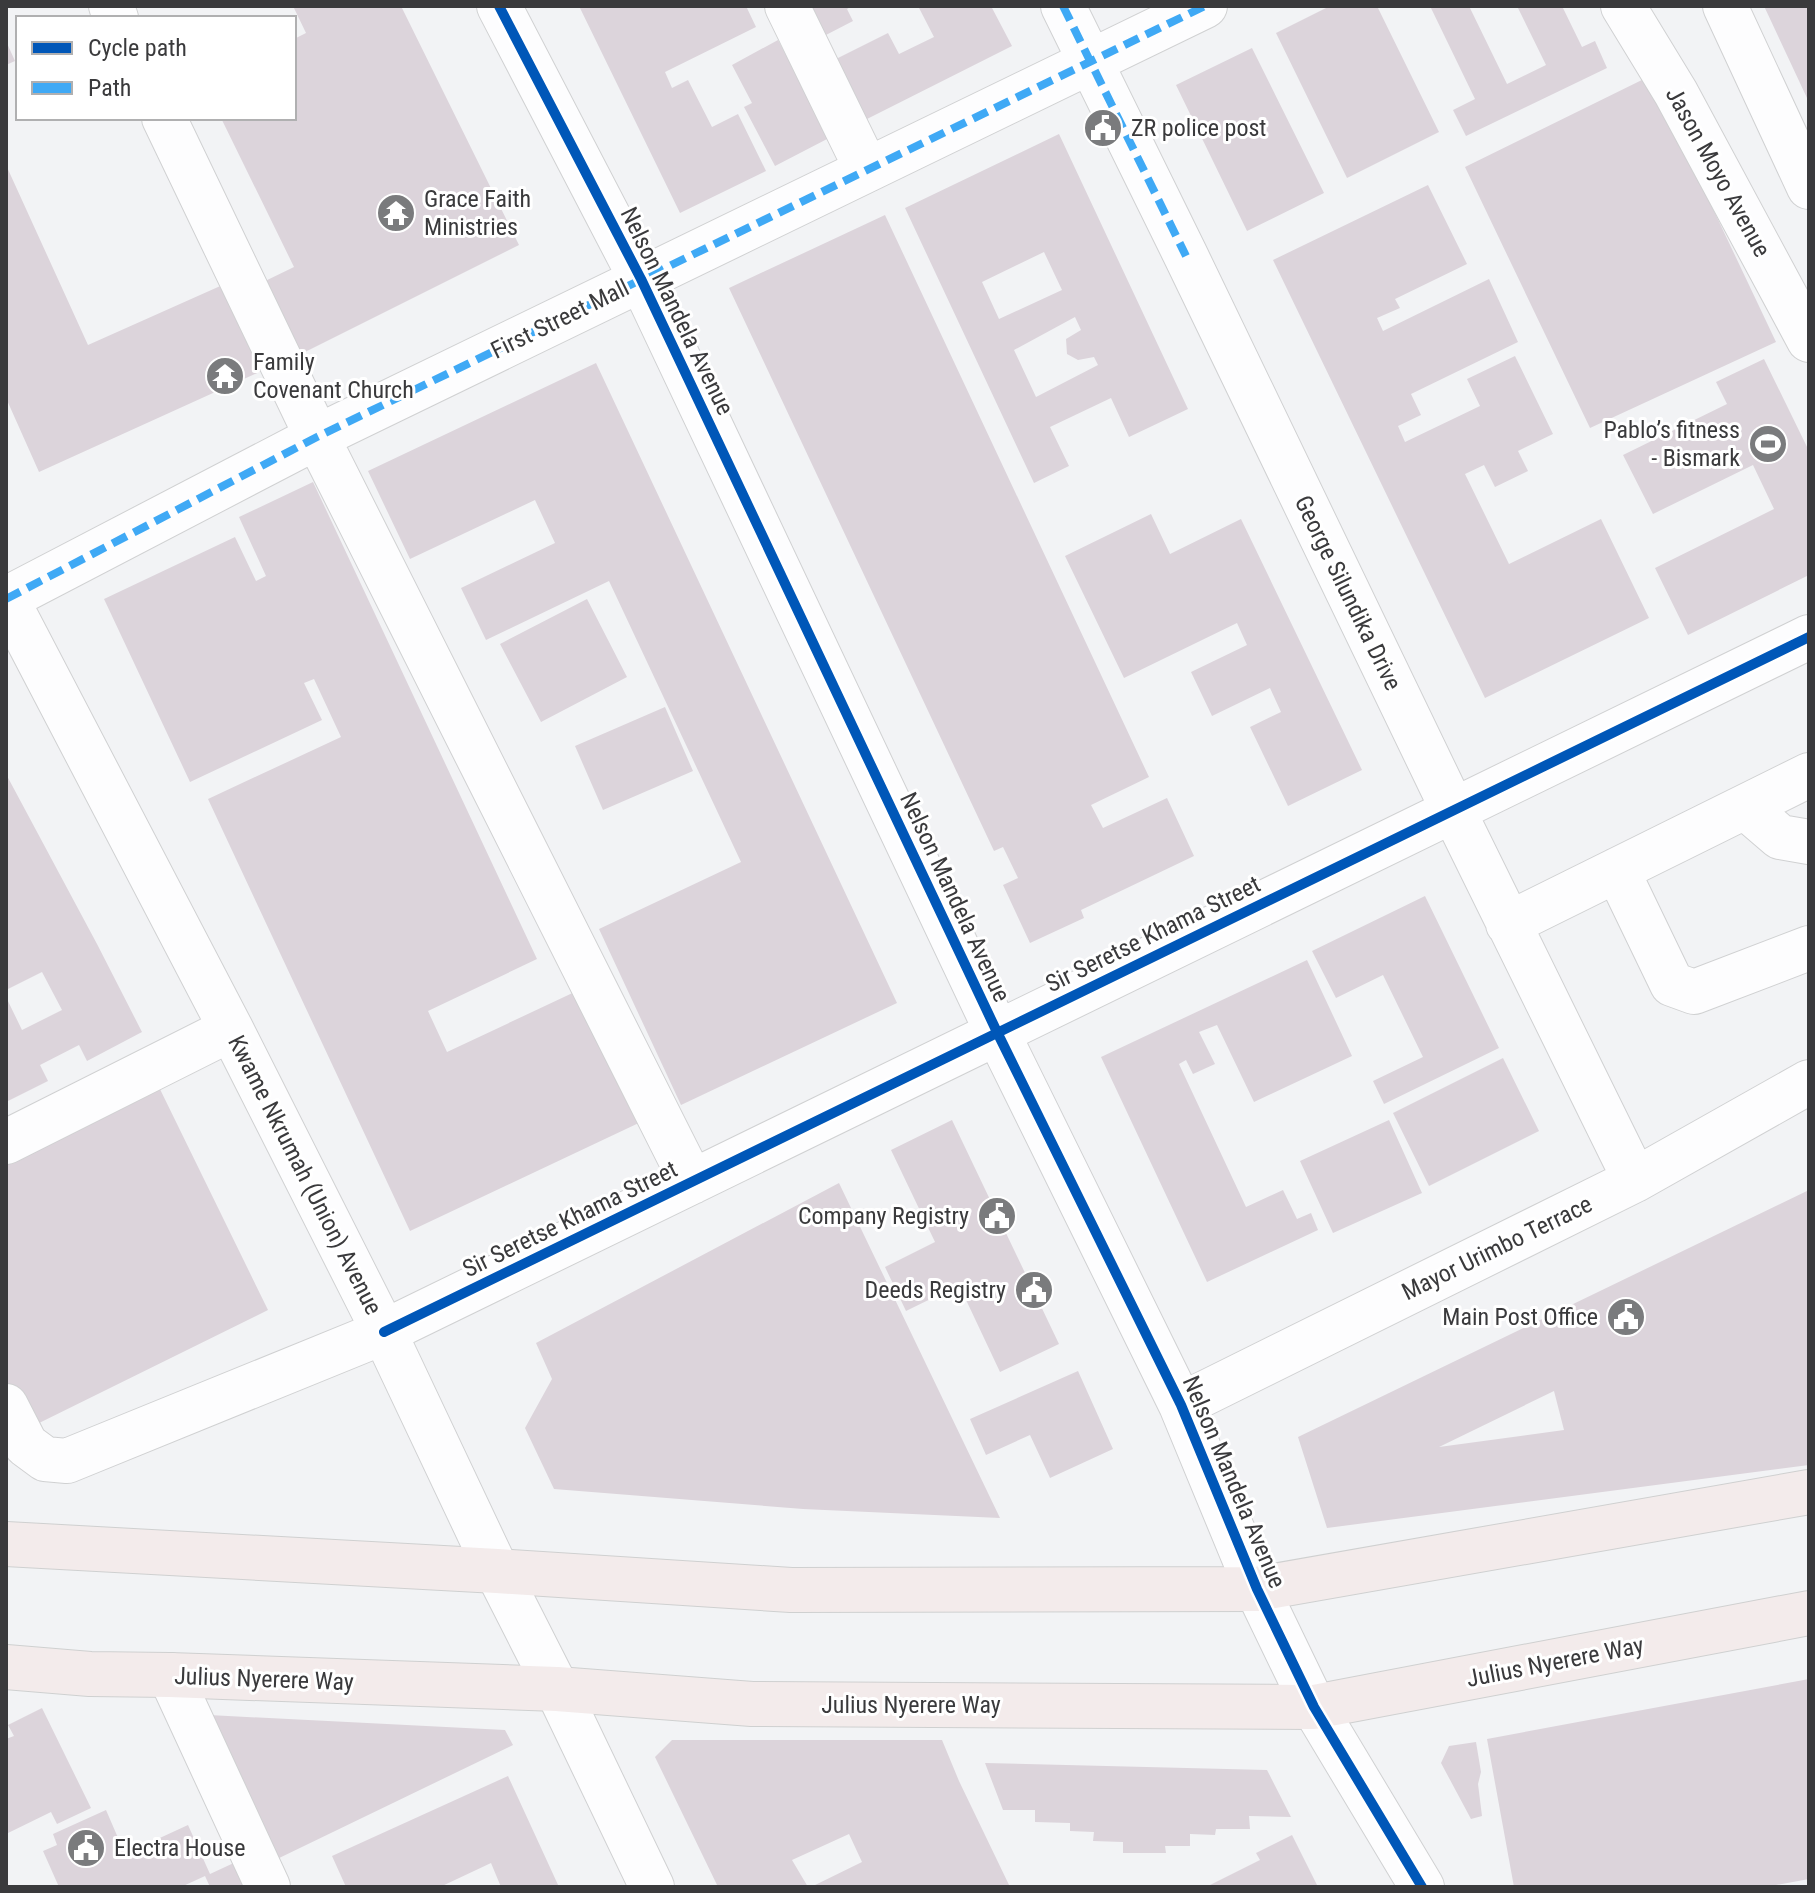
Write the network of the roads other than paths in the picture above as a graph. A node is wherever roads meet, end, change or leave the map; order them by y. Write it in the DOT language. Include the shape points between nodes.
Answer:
graph roads {
  1 [pos="499,6"];
  2 [pos="787,6"];
  3 [pos="1063,6"];
  4 [pos="1205,6"];
  5 [pos="1623,6"];
  6 [pos="1725,6"];
  7 [pos="1089,62"];
  8 [pos="165,120"];
  9 [pos="867,170"];
  10 [pos="1809,187"];
  11 [pos="641,279"];
  12 [pos="1809,340"];
  13 [pos="317,437"];
  14 [pos="6,599"];
  15 [pos="1809,637"];
  16 [pos="1809,775"];
  17 [pos="1745,807"];
  18 [pos="1453,810"];
  19 [pos="1809,842"];
  20 [pos="1617,870"];
  21 [pos="1508,924"];
  22 [pos="1809,948"];
  23 [pos="231,1029"];
  24 [pos="997,1032"];
  25 [pos="1809,1082"];
  26 [pos="6,1142"];
  27 [pos="1635,1180"];
  28 [pos="692,1182"];
  29 [pos="384,1332"];
  30 [pos="1181,1405"];
  31 [pos="6,1406"];
  32 [pos="1809,1492"];
  33 [pos="6,1544"];
  34 [pos="497,1571"];
  35 [pos="1257,1589"];
  36 [pos="1809,1613"];
  37 [pos="6,1667"];
  38 [pos="170,1675"];
  39 [pos="557,1689"];
  40 [pos="1314,1707"];
  41 [pos="268,1887"];
  42 [pos="652,1887"];
  43 [pos="1422,1887"];
  1 -- 11 [label="street, Nelson Mandela Avenue"];
  2 -- 9 [label="street"];
  3 -- 7 [label="street, George Silundika Drive"];
  4 -- 7 [label="street, First Street Mall"];
  5 -- 12 [label="street, Jason Moyo Avenue"];
  6 -- 10 [label="street"];
  7 -- 9 [label="street, First Street Mall"];
  7 -- 18 [label="street, George Silundika Drive"];
  8 -- 13 [label="street"];
  9 -- 11 [label="street, First Street Mall"];
  11 -- 13 [label="street, First Street Mall"];
  11 -- 24 [label="street, Nelson Mandela Avenue"];
  13 -- 14 [label="street, First Street Mall"];
  13 -- 28 [label="street"];
  14 -- 23 [label="street, Kwame Nkrumah (Union) Avenue"];
  15 -- 18 [label="street, Sir Seretse Khama Street"];
  16 -- 17 [label="street"];
  17 -- 19 [label="street" via="1780,837"];
  17 -- 20 [label="street"];
  18 -- 21 [label="street, George Silundika Drive"];
  18 -- 24 [label="street, Sir Seretse Khama Street"];
  20 -- 21 [label="street"];
  20 -- 22 [label="street" via="1672,984 1694,992"];
  21 -- 27 [label="street, George Silundika Drive"];
  23 -- 26 [label="street"];
  23 -- 29 [label="street, Kwame Nkrumah (Union) Avenue"];
  24 -- 28 [label="street, Sir Seretse Khama Street"];
  24 -- 30 [label="street, Nelson Mandela Avenue"];
  25 -- 27 [label="street, Mayor Urimbo Terrace"];
  27 -- 30 [label="street, Mayor Urimbo Terrace"];
  28 -- 29 [label="street, Sir Seretse Khama Street"];
  29 -- 31 [label="street, Sir Seretse Khama Street" via="67,1461 45,1459 26,1445"];
  29 -- 34 [label="street, Kwame Nkrumah (Union) Avenue"];
  30 -- 35 [label="street, Nelson Mandela Avenue"];
  32 -- 35 [label="main road"];
  33 -- 34 [label="main road"];
  34 -- 35 [label="main road" via="791,1590"];
  34 -- 39 [label="street, Kwame Nkrumah (Union) Avenue"];
  35 -- 40 [label="street, Nelson Mandela Avenue"];
  36 -- 40 [label="main road, Julius Nyerere Way"];
  37 -- 38 [label="main road, Julius Nyerere Way"];
  38 -- 39 [label="main road, Julius Nyerere Way"];
  38 -- 41 [label="street"];
  39 -- 40 [label="main road, Julius Nyerere Way" via="752,1704"];
  39 -- 42 [label="street, Kwame Nkrumah (Union) Avenue"];
  40 -- 43 [label="street, Nelson Mandela Avenue"];
}
